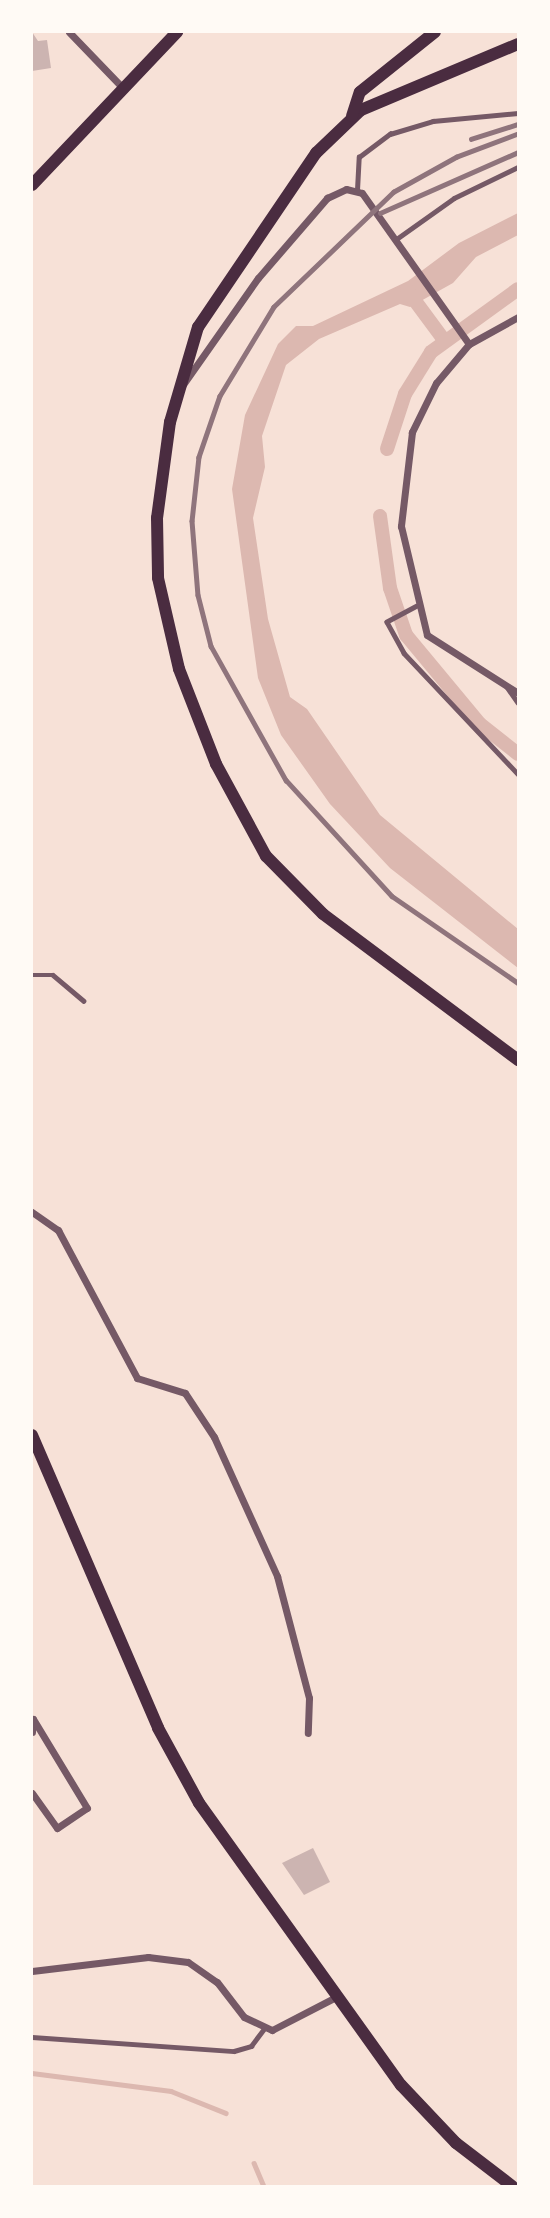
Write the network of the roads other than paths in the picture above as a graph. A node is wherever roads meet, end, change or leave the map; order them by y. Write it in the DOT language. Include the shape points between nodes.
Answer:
graph roads {
  1 [pos="69,32"];
  2 [pos="177,32"];
  3 [pos="435,32"];
  4 [pos="519,44"];
  5 [pos="122,87"];
  6 [pos="519,113"];
  7 [pos="352,116"];
  8 [pos="519,167"];
  9 [pos="32,184"];
  10 [pos="357,190"];
  11 [pos="395,240"];
  12 [pos="519,317"];
  13 [pos="467,341"];
  14 [pos="178,386"];
  15 [pos="417,606"];
  16 [pos="507,686"];
  17 [pos="519,693"];
  18 [pos="519,703"];
  19 [pos="519,774"];
  20 [pos="32,975"];
  21 [pos="84,1001"];
  22 [pos="519,1060"];
  23 [pos="32,1212"];
  24 [pos="32,1435"];
  25 [pos="32,1717"];
  26 [pos="32,1732"];
  27 [pos="308,1733"];
  28 [pos="32,1793"];
  29 [pos="32,1971"];
  30 [pos="334,1998"];
  31 [pos="264,2029"];
  32 [pos="32,2037"];
  33 [pos="512,2186"];
  1 -- 5 [label="street"];
  2 -- 5 [label="main road"];
  3 -- 7 [label="main road" via="360,92"];
  4 -- 7 [label="main road"];
  5 -- 9 [label="main road"];
  6 -- 10 [label="lane" via="433,121 390,134 359,157"];
  7 -- 14 [label="main road" via="309,163 213,300"];
  8 -- 11 [label="lane" via="454,198"];
  10 -- 11 [label="street"];
  10 -- 14 [label="street" via="327,198 221,325 190,382"];
  11 -- 13 [label="street"];
  12 -- 13 [label="street"];
  13 -- 15 [label="street" via="436,383 409,444 401,526"];
  14 -- 22 [label="main road" via="158,501 158,578 190,704 229,790 266,856 296,890"];
  15 -- 16 [label="street" via="435,645"];
  15 -- 19 [label="lane" via="387,622 404,653"];
  16 -- 17 [label="street"];
  16 -- 18 [label="lane"];
  20 -- 21 [label="lane" via="53,975"];
  23 -- 27 [label="street" via="58,1230 137,1378 185,1393 214,1437 277,1576 309,1698"];
  24 -- 30 [label="main road" via="158,1728 199,1803"];
  25 -- 26 [label="street"];
  25 -- 28 [label="street" via="87,1808 57,1828"];
  29 -- 31 [label="street" via="148,1957 188,1962"];
  30 -- 31 [label="street" via="292,2025"];
  30 -- 33 [label="main road" via="429,2118"];
  31 -- 32 [label="lane" via="251,2046 234,2051"];
}
